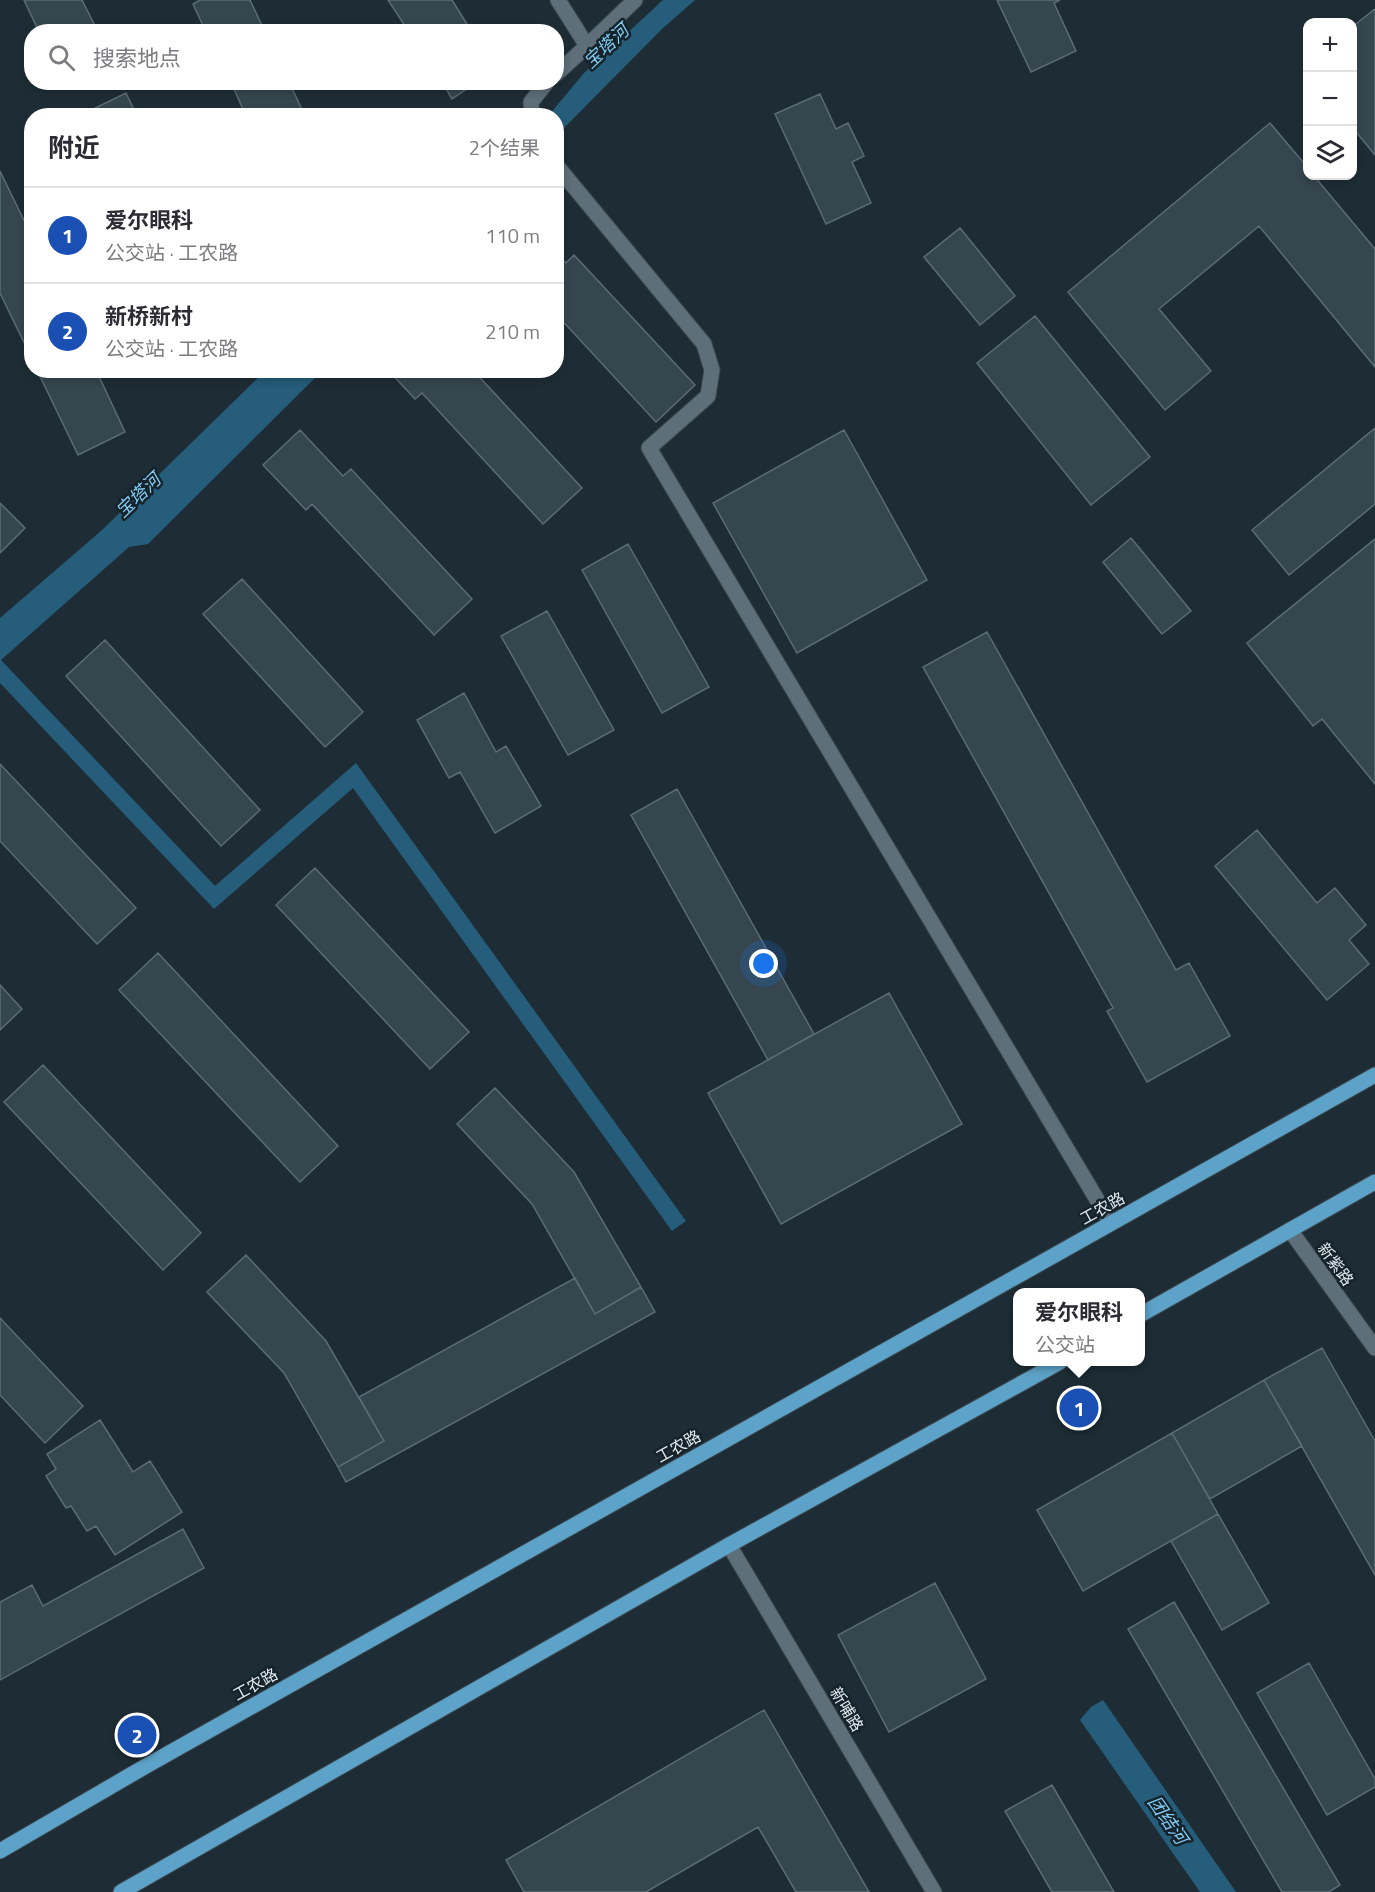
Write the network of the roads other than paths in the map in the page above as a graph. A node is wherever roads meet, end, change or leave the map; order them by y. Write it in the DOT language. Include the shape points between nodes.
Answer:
graph roads {
  1 [pos="558,0"];
  2 [pos="635,0"];
  3 [pos="587,46"];
  4 [pos="564,67"];
  5 [pos="541,90"];
  6 [pos="532,108"];
  7 [pos="564,175"];
  8 [pos="1375,1075"];
  9 [pos="1375,1182"];
  10 [pos="1112,1223"];
  11 [pos="1290,1230"];
  12 [pos="1145,1312"];
  13 [pos="1375,1348"];
  14 [pos="1053,1366"];
  15 [pos="729,1545"];
  16 [pos="0,1851"];
  17 [pos="121,1892"];
  18 [pos="934,1892"];
  1 -- 3 [label="street"];
  2 -- 3 [label="street"];
  3 -- 4 [label="street"];
  5 -- 6 [label="street" via="531,102"];
  7 -- 10 [label="street" via="704,344 712,370 708,396 649,448"];
  8 -- 10 [label="main road, 工农路"];
  9 -- 11 [label="main road"];
  10 -- 16 [label="main road, 工农路"];
  11 -- 12 [label="main road"];
  11 -- 13 [label="street, 新紫路"];
  14 -- 15 [label="main road"];
  15 -- 17 [label="main road"];
  15 -- 18 [label="street, 新哺路"];
}
